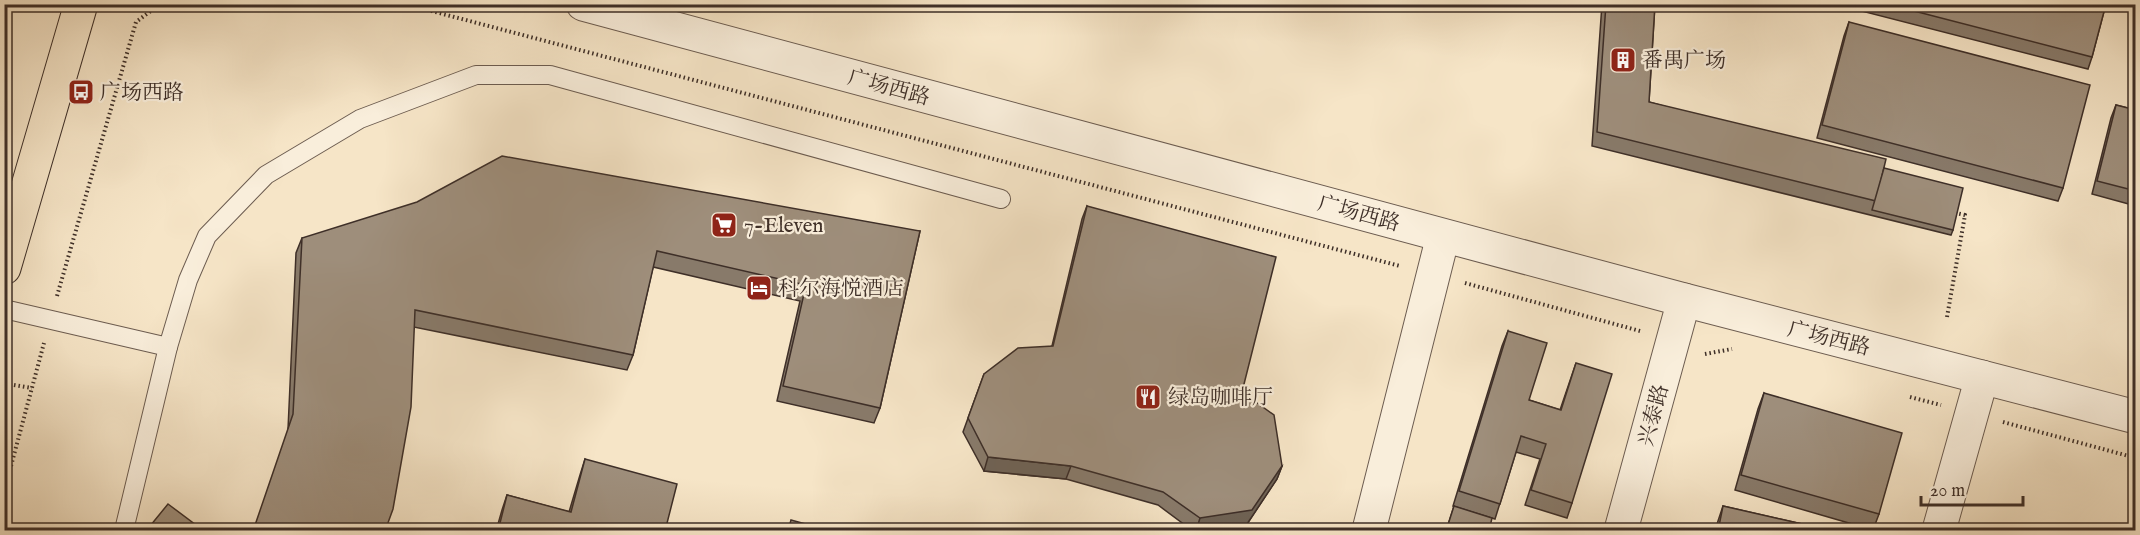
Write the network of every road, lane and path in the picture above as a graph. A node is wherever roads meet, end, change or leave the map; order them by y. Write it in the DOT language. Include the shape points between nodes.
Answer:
graph roads {
  1 [pos="81,4"];
  2 [pos="160,4"];
  3 [pos="405,4"];
  4 [pos="583,4"];
  5 [pos="1001,199"];
  6 [pos="1956,213"];
  7 [pos="1443,236"];
  8 [pos="4,268"];
  9 [pos="1433,274"];
  10 [pos="1684,300"];
  11 [pos="4,309"];
  12 [pos="1947,317"];
  13 [pos="50,319"];
  14 [pos="1638,342"];
  15 [pos="168,347"];
  16 [pos="1735,349"];
  17 [pos="1700,362"];
  18 [pos="1982,377"];
  19 [pos="14,385"];
  20 [pos="32,388"];
  21 [pos="1905,395"];
  22 [pos="1972,414"];
  23 [pos="2136,417"];
  24 [pos="2136,458"];
  25 [pos="4,492"];
  26 [pos="124,531"];
  27 [pos="1369,531"];
  28 [pos="1621,531"];
  29 [pos="1939,531"];
  1 -- 8 [label="main road"];
  2 -- 13 [label="path" via="136,22"];
  3 -- 9 [label="path"];
  4 -- 7 [label="street, 广场西路"];
  5 -- 15 [label="lane" via="549,75 476,75 360,119 266,175 207,236 188,279"];
  6 -- 12 [label="path" via="1965,215"];
  7 -- 9 [label="street"];
  7 -- 10 [label="street, 广场西路"];
  9 -- 14 [label="path" via="1641,331"];
  9 -- 27 [label="street"];
  10 -- 18 [label="street, 广场西路"];
  10 -- 28 [label="street, 兴泰路"];
  11 -- 13 [label="lane"];
  13 -- 15 [label="lane"];
  13 -- 20 [label="path"];
  15 -- 26 [label="lane"];
  16 -- 17 [label="path" via="1706,353"];
  18 -- 22 [label="street"];
  18 -- 23 [label="street, 广场西路"];
  19 -- 20 [label="path"];
  20 -- 25 [label="path"];
  21 -- 22 [label="path"];
  22 -- 24 [label="path"];
  22 -- 29 [label="street"];
}
